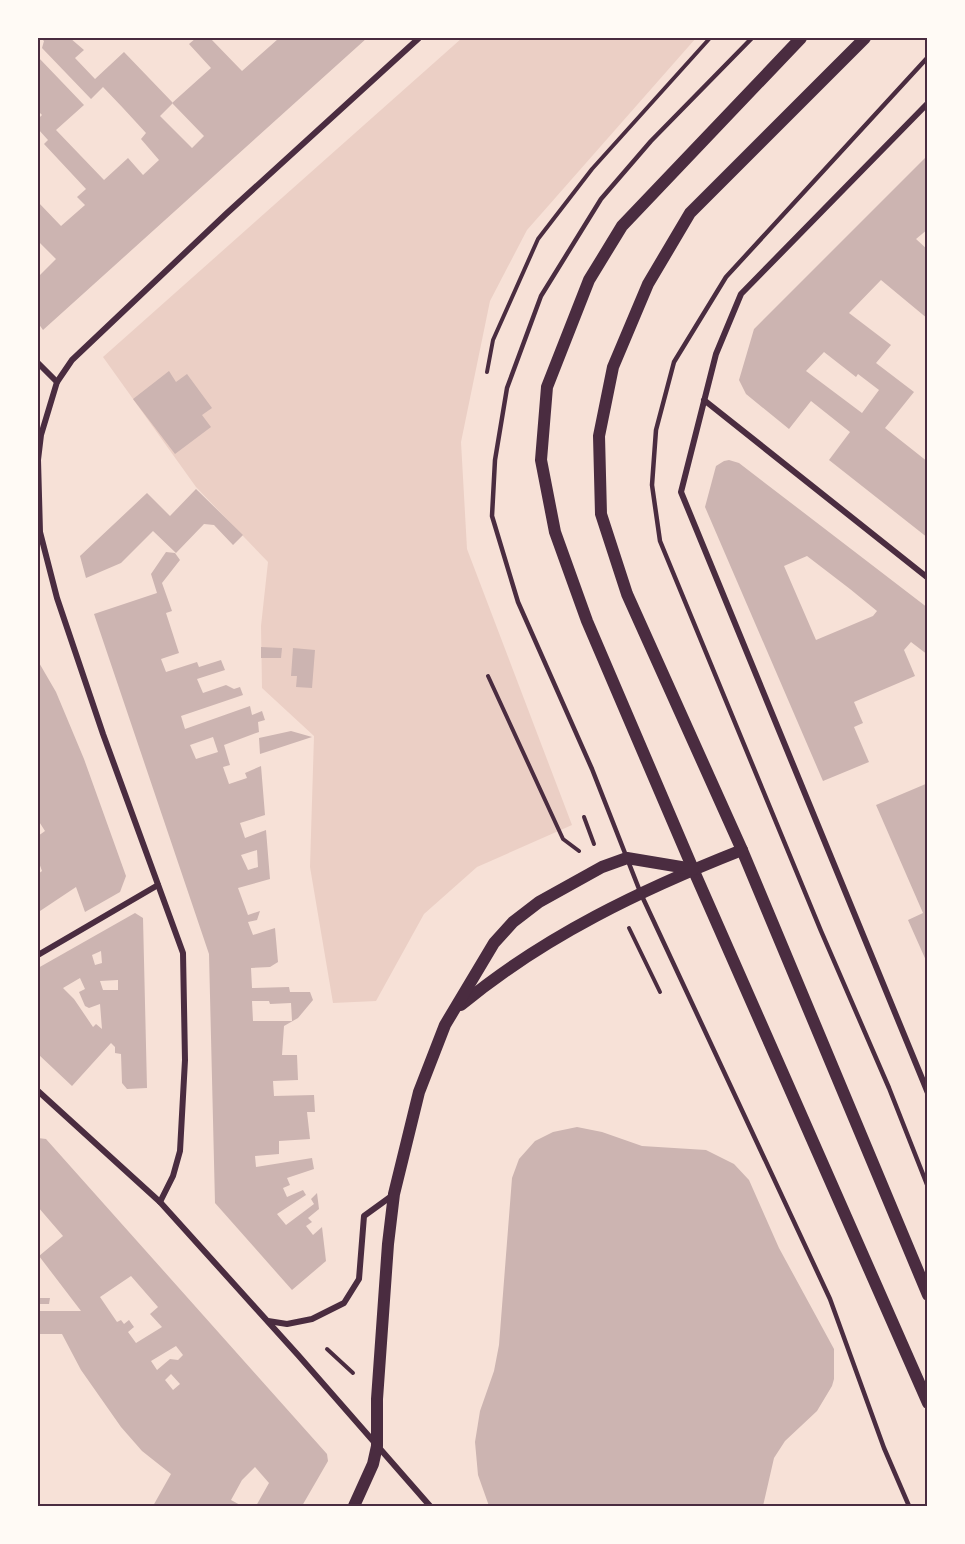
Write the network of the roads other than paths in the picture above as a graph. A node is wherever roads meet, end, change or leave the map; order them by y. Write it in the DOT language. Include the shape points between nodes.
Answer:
graph roads {
  1 [pos="419,38"];
  2 [pos="752,38"];
  3 [pos="801,38"];
  4 [pos="865,38"];
  5 [pos="927,57"];
  6 [pos="927,103"];
  7 [pos="38,363"];
  8 [pos="57,382"];
  9 [pos="704,400"];
  10 [pos="927,578"];
  11 [pos="742,850"];
  12 [pos="627,858"];
  13 [pos="693,869"];
  14 [pos="158,885"];
  15 [pos="641,894"];
  16 [pos="38,955"];
  17 [pos="456,1010"];
  18 [pos="38,1092"];
  19 [pos="927,1093"];
  20 [pos="927,1187"];
  21 [pos="394,1194"];
  22 [pos="160,1202"];
  23 [pos="927,1295"];
  24 [pos="267,1321"];
  25 [pos="927,1403"];
  26 [pos="377,1446"];
  27 [pos="354,1506"];
  28 [pos="430,1506"];
  29 [pos="909,1506"];
  1 -- 8 [label="street" via="72,360"];
  2 -- 12 [label="lane" via="651,141 601,199 541,296 507,388 495,460 492,516 518,602"];
  3 -- 13 [label="main road" via="622,226 589,280 547,387 541,460 555,532 587,621"];
  4 -- 11 [label="main road" via="690,213 648,284 613,367 599,436 601,514 627,594"];
  5 -- 20 [label="lane" via="726,277 674,362 656,430 652,485 660,541"];
  6 -- 9 [label="street" via="741,294 716,354"];
  7 -- 8 [label="street"];
  8 -- 14 [label="street" via="41,435 38,460 40,532 57,598"];
  9 -- 10 [label="street"];
  9 -- 19 [label="street" via="681,492"];
  11 -- 13 [label="main road"];
  11 -- 23 [label="main road"];
  12 -- 13 [label="main road"];
  12 -- 15 [label="lane"];
  12 -- 17 [label="main road" via="602,867 539,902 513,922 494,942"];
  13 -- 15 [label="main road"];
  13 -- 25 [label="main road"];
  14 -- 16 [label="street"];
  14 -- 22 [label="street" via="183,953 185,1060 180,1151"];
  15 -- 17 [label="main road" via="542,946"];
  15 -- 29 [label="lane" via="830,1299"];
  17 -- 21 [label="main road" via="445,1025 419,1092"];
  18 -- 22 [label="street"];
  21 -- 24 [label="street" via="364,1216 359,1279 344,1303 304,1321"];
  21 -- 26 [label="main road" via="377,1399"];
  22 -- 24 [label="street"];
  24 -- 26 [label="street"];
  26 -- 27 [label="main road"];
  26 -- 28 [label="street"];
}
